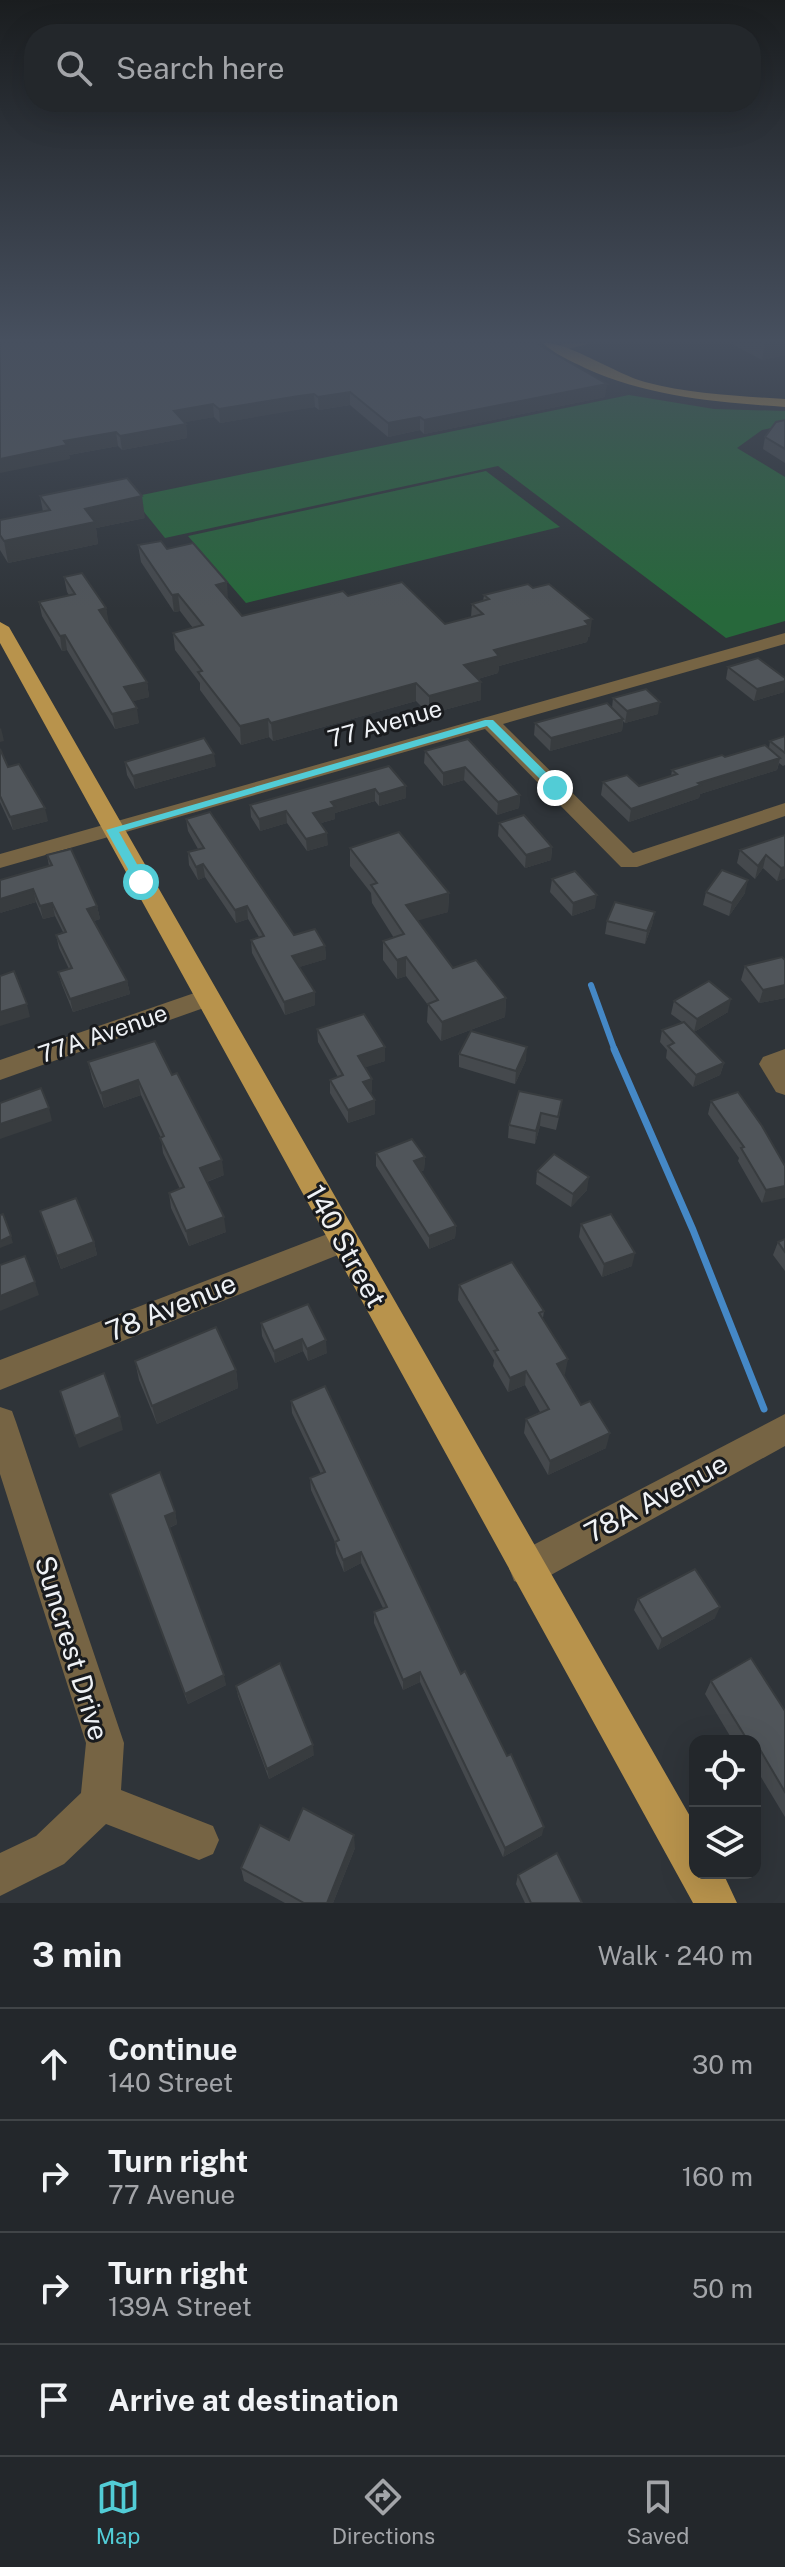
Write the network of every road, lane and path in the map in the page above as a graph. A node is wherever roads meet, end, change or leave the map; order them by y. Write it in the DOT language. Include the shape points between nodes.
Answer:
graph roads {
  1 [pos="0,627"];
  2 [pos="785,638"];
  3 [pos="489,722"];
  4 [pos="785,809"];
  5 [pos="112,830"];
  6 [pos="0,861"];
  7 [pos="206,998"];
  8 [pos="0,1070"];
  9 [pos="343,1240"];
  10 [pos="0,1375"];
  11 [pos="0,1422"];
  12 [pos="785,1429"];
  13 [pos="527,1568"];
  14 [pos="100,1802"];
  15 [pos="199,1840"];
  16 [pos="689,1854"];
  17 [pos="0,1875"];
  18 [pos="703,1879"];
  19 [pos="716,1903"];
  1 -- 5 [label="main road, 140 Street"];
  2 -- 3 [label="street, 77 Avenue"];
  3 -- 4 [label="street" via="629,862"];
  3 -- 5 [label="street, 77 Avenue"];
  5 -- 6 [label="street, 77 Avenue"];
  5 -- 7 [label="main road, 140 Street"];
  7 -- 8 [label="street, 77A Avenue"];
  7 -- 9 [label="main road, 140 Street"];
  9 -- 10 [label="street, 78 Avenue"];
  9 -- 13 [label="main road, 140 Street"];
  11 -- 14 [label="street, Suncrest Drive" via="105,1743"];
  12 -- 13 [label="street, 78A Avenue"];
  13 -- 16 [label="main road, 140 Street"];
  14 -- 15 [label="street"];
  14 -- 17 [label="street" via="50,1850"];
  18 -- 19 [label="main road"];
}
